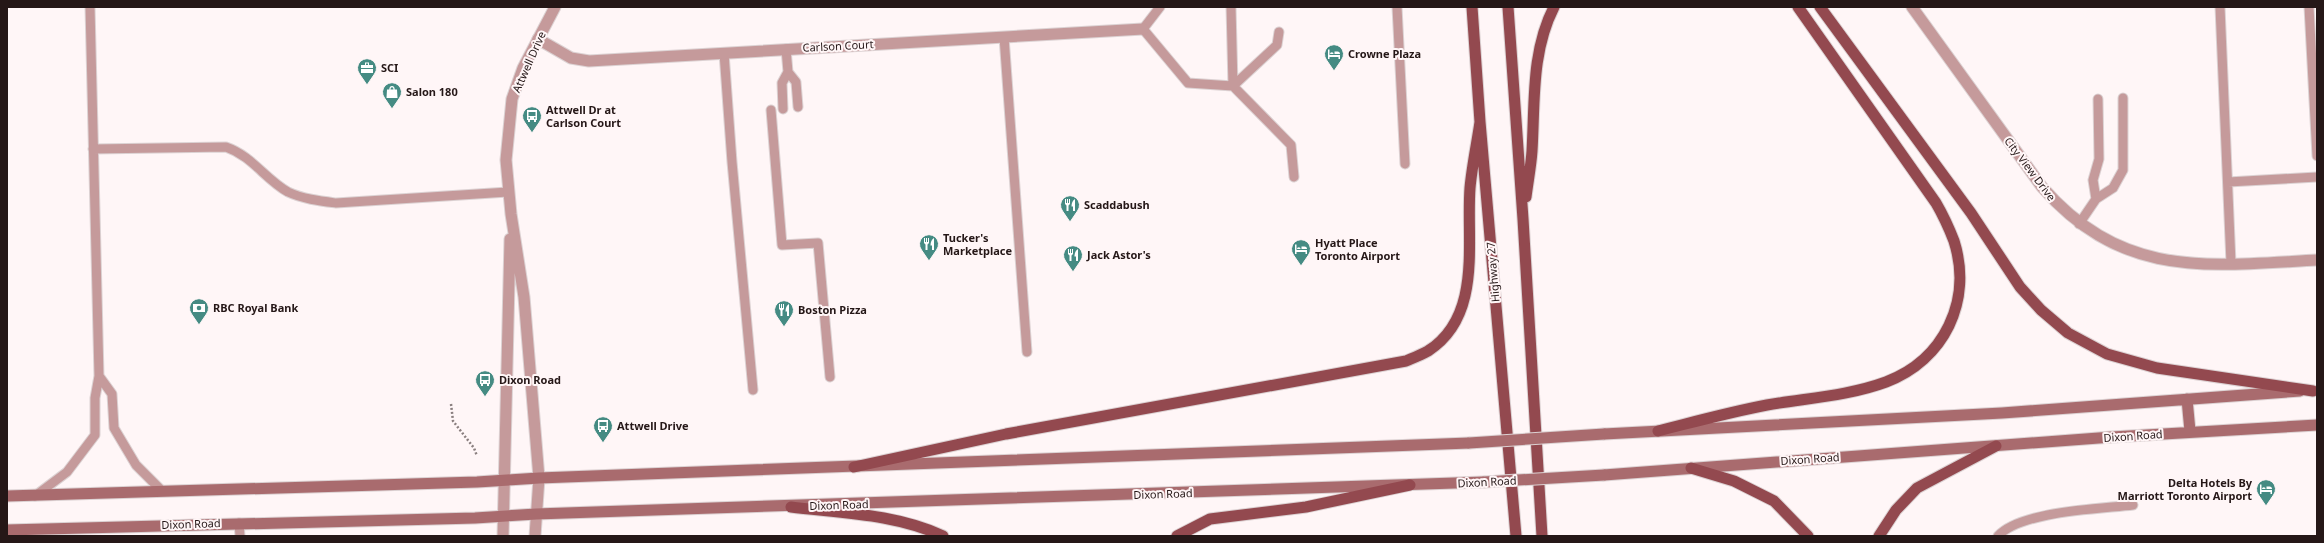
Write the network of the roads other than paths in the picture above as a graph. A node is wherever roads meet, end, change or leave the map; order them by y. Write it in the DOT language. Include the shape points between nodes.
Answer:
graph roads {
  1 [pos="90,7"];
  2 [pos="555,7"];
  3 [pos="1160,7"];
  4 [pos="1231,7"];
  5 [pos="1397,7"];
  6 [pos="1472,7"];
  7 [pos="1508,7"];
  8 [pos="1554,7"];
  9 [pos="1798,7"];
  10 [pos="1820,7"];
  11 [pos="1912,7"];
  12 [pos="2220,7"];
  13 [pos="2309,7"];
  14 [pos="1143,29"];
  15 [pos="1278,32"];
  16 [pos="1004,37"];
  17 [pos="538,39"];
  18 [pos="786,49"];
  19 [pos="724,53"];
  20 [pos="788,72"];
  21 [pos="1233,86"];
  22 [pos="2123,98"];
  23 [pos="2098,99"];
  24 [pos="798,107"];
  25 [pos="783,109"];
  26 [pos="771,110"];
  27 [pos="1480,122"];
  28 [pos="93,149"];
  29 [pos="2317,156"];
  30 [pos="1405,164"];
  31 [pos="1294,177"];
  32 [pos="2317,177"];
  33 [pos="2228,182"];
  34 [pos="508,192"];
  35 [pos="2096,199"];
  36 [pos="510,214"];
  37 [pos="1524,219"];
  38 [pos="2079,224"];
  39 [pos="2317,260"];
  40 [pos="2231,264"];
  41 [pos="1027,352"];
  42 [pos="99,376"];
  43 [pos="830,377"];
  44 [pos="753,390"];
  45 [pos="2315,390"];
  46 [pos="2187,399"];
  47 [pos="2317,425"];
  48 [pos="1658,431"];
  49 [pos="2190,432"];
  50 [pos="1996,446"];
  51 [pos="854,467"];
  52 [pos="1691,468"];
  53 [pos="539,478"];
  54 [pos="505,480"];
  55 [pos="1410,485"];
  56 [pos="162,491"];
  57 [pos="7,496"];
  58 [pos="35,496"];
  59 [pos="2133,505"];
  60 [pos="791,507"];
  61 [pos="536,514"];
  62 [pos="503,516"];
  63 [pos="239,523"];
  64 [pos="7,530"];
  65 [pos="240,536"];
  66 [pos="503,536"];
  67 [pos="536,536"];
  68 [pos="943,536"];
  69 [pos="1177,536"];
  70 [pos="1516,536"];
  71 [pos="1542,536"];
  72 [pos="1808,536"];
  73 [pos="1879,536"];
  74 [pos="1998,536"];
  1 -- 28 [label="lane"];
  2 -- 17 [label="street, Attwell Drive"];
  3 -- 14 [label="lane"];
  4 -- 21 [label="lane"];
  5 -- 30 [label="lane"];
  6 -- 27 [label="main road, Highway 27"];
  7 -- 37 [label="main road"];
  8 -- 37 [label="main road" via="1541,38 1536,66 1532,153"];
  9 -- 48 [label="main road" via="1936,203 1947,224 1954,242 1960,281 1953,317 1936,349 1921,363 1887,381 1851,392 1766,405"];
  10 -- 45 [label="main road" via="1971,213 2020,287 2041,310 2068,333 2107,354 2157,368"];
  11 -- 38 [label="street, City View Drive" via="2042,187 2060,208"];
  12 -- 33 [label="lane"];
  13 -- 29 [label="lane"];
  14 -- 16 [label="street, Carlson Court"];
  14 -- 21 [label="lane" via="1188,83"];
  15 -- 21 [label="lane" via="1277,45"];
  16 -- 18 [label="street, Carlson Court"];
  16 -- 41 [label="lane"];
  17 -- 19 [label="street, Carlson Court" via="571,58 589,61"];
  17 -- 34 [label="street, Attwell Drive" via="512,99 506,160"];
  18 -- 19 [label="street, Carlson Court"];
  18 -- 20 [label="lane"];
  19 -- 44 [label="lane"];
  20 -- 24 [label="lane" via="796,82"];
  20 -- 25 [label="lane" via="782,83"];
  21 -- 31 [label="lane" via="1291,145"];
  22 -- 35 [label="lane" via="2123,170 2113,188"];
  23 -- 35 [label="lane" via="2099,159 2093,180"];
  26 -- 43 [label="lane" via="782,245 818,243"];
  27 -- 51 [label="main road" via="1470,188 1471,254 1464,301 1446,335 1429,350 1406,361 1006,434"];
  27 -- 70 [label="main road, Highway 27"];
  28 -- 34 [label="lane" via="226,147 250,159 288,192 336,203"];
  28 -- 42 [label="lane"];
  32 -- 33 [label="lane"];
  33 -- 40 [label="lane"];
  34 -- 36 [label="street, Attwell Drive"];
  35 -- 38 [label="lane"];
  36 -- 53 [label="street, Attwell Drive" via="524,297"];
  36 -- 54 [label="street, Attwell Drive"];
  37 -- 71 [label="main road"];
  38 -- 40 [label="street, City View Drive" via="2115,246 2151,258 2199,264"];
  39 -- 40 [label="street, City View Drive"];
  42 -- 56 [label="lane" via="112,394 114,428 136,465"];
  42 -- 58 [label="lane" via="95,398 95,435 67,472"];
  45 -- 46 [label="main road"];
  46 -- 48 [label="main road" via="2002,413"];
  46 -- 49 [label="main road"];
  47 -- 49 [label="main road, Dixon Road"];
  48 -- 51 [label="main road, bridge" via="1469,443"];
  49 -- 50 [label="main road, Dixon Road"];
  50 -- 52 [label="main road, Dixon Road"];
  50 -- 73 [label="main road" via="1917,488 1896,510"];
  51 -- 53 [label="main road"];
  52 -- 55 [label="main road, Dixon Road, bridge"];
  52 -- 72 [label="main road" via="1734,481 1774,501"];
  53 -- 54 [label="main road"];
  53 -- 61 [label="street, Attwell Drive"];
  54 -- 56 [label="main road"];
  54 -- 62 [label="street, Attwell Drive"];
  55 -- 60 [label="main road, Dixon Road"];
  55 -- 69 [label="main road" via="1306,507 1210,518"];
  56 -- 58 [label="main road"];
  57 -- 58 [label="main road"];
  59 -- 74 [label="lane" via="2039,516 2005,529"];
  60 -- 61 [label="main road, Dixon Road"];
  60 -- 68 [label="main road" via="879,518 905,523"];
  61 -- 62 [label="main road, Dixon Road"];
  61 -- 67 [label="street, Attwell Drive"];
  62 -- 63 [label="main road, Dixon Road"];
  62 -- 66 [label="street, Attwell Drive"];
  63 -- 64 [label="main road, Dixon Road"];
  63 -- 65 [label="lane"];
}
